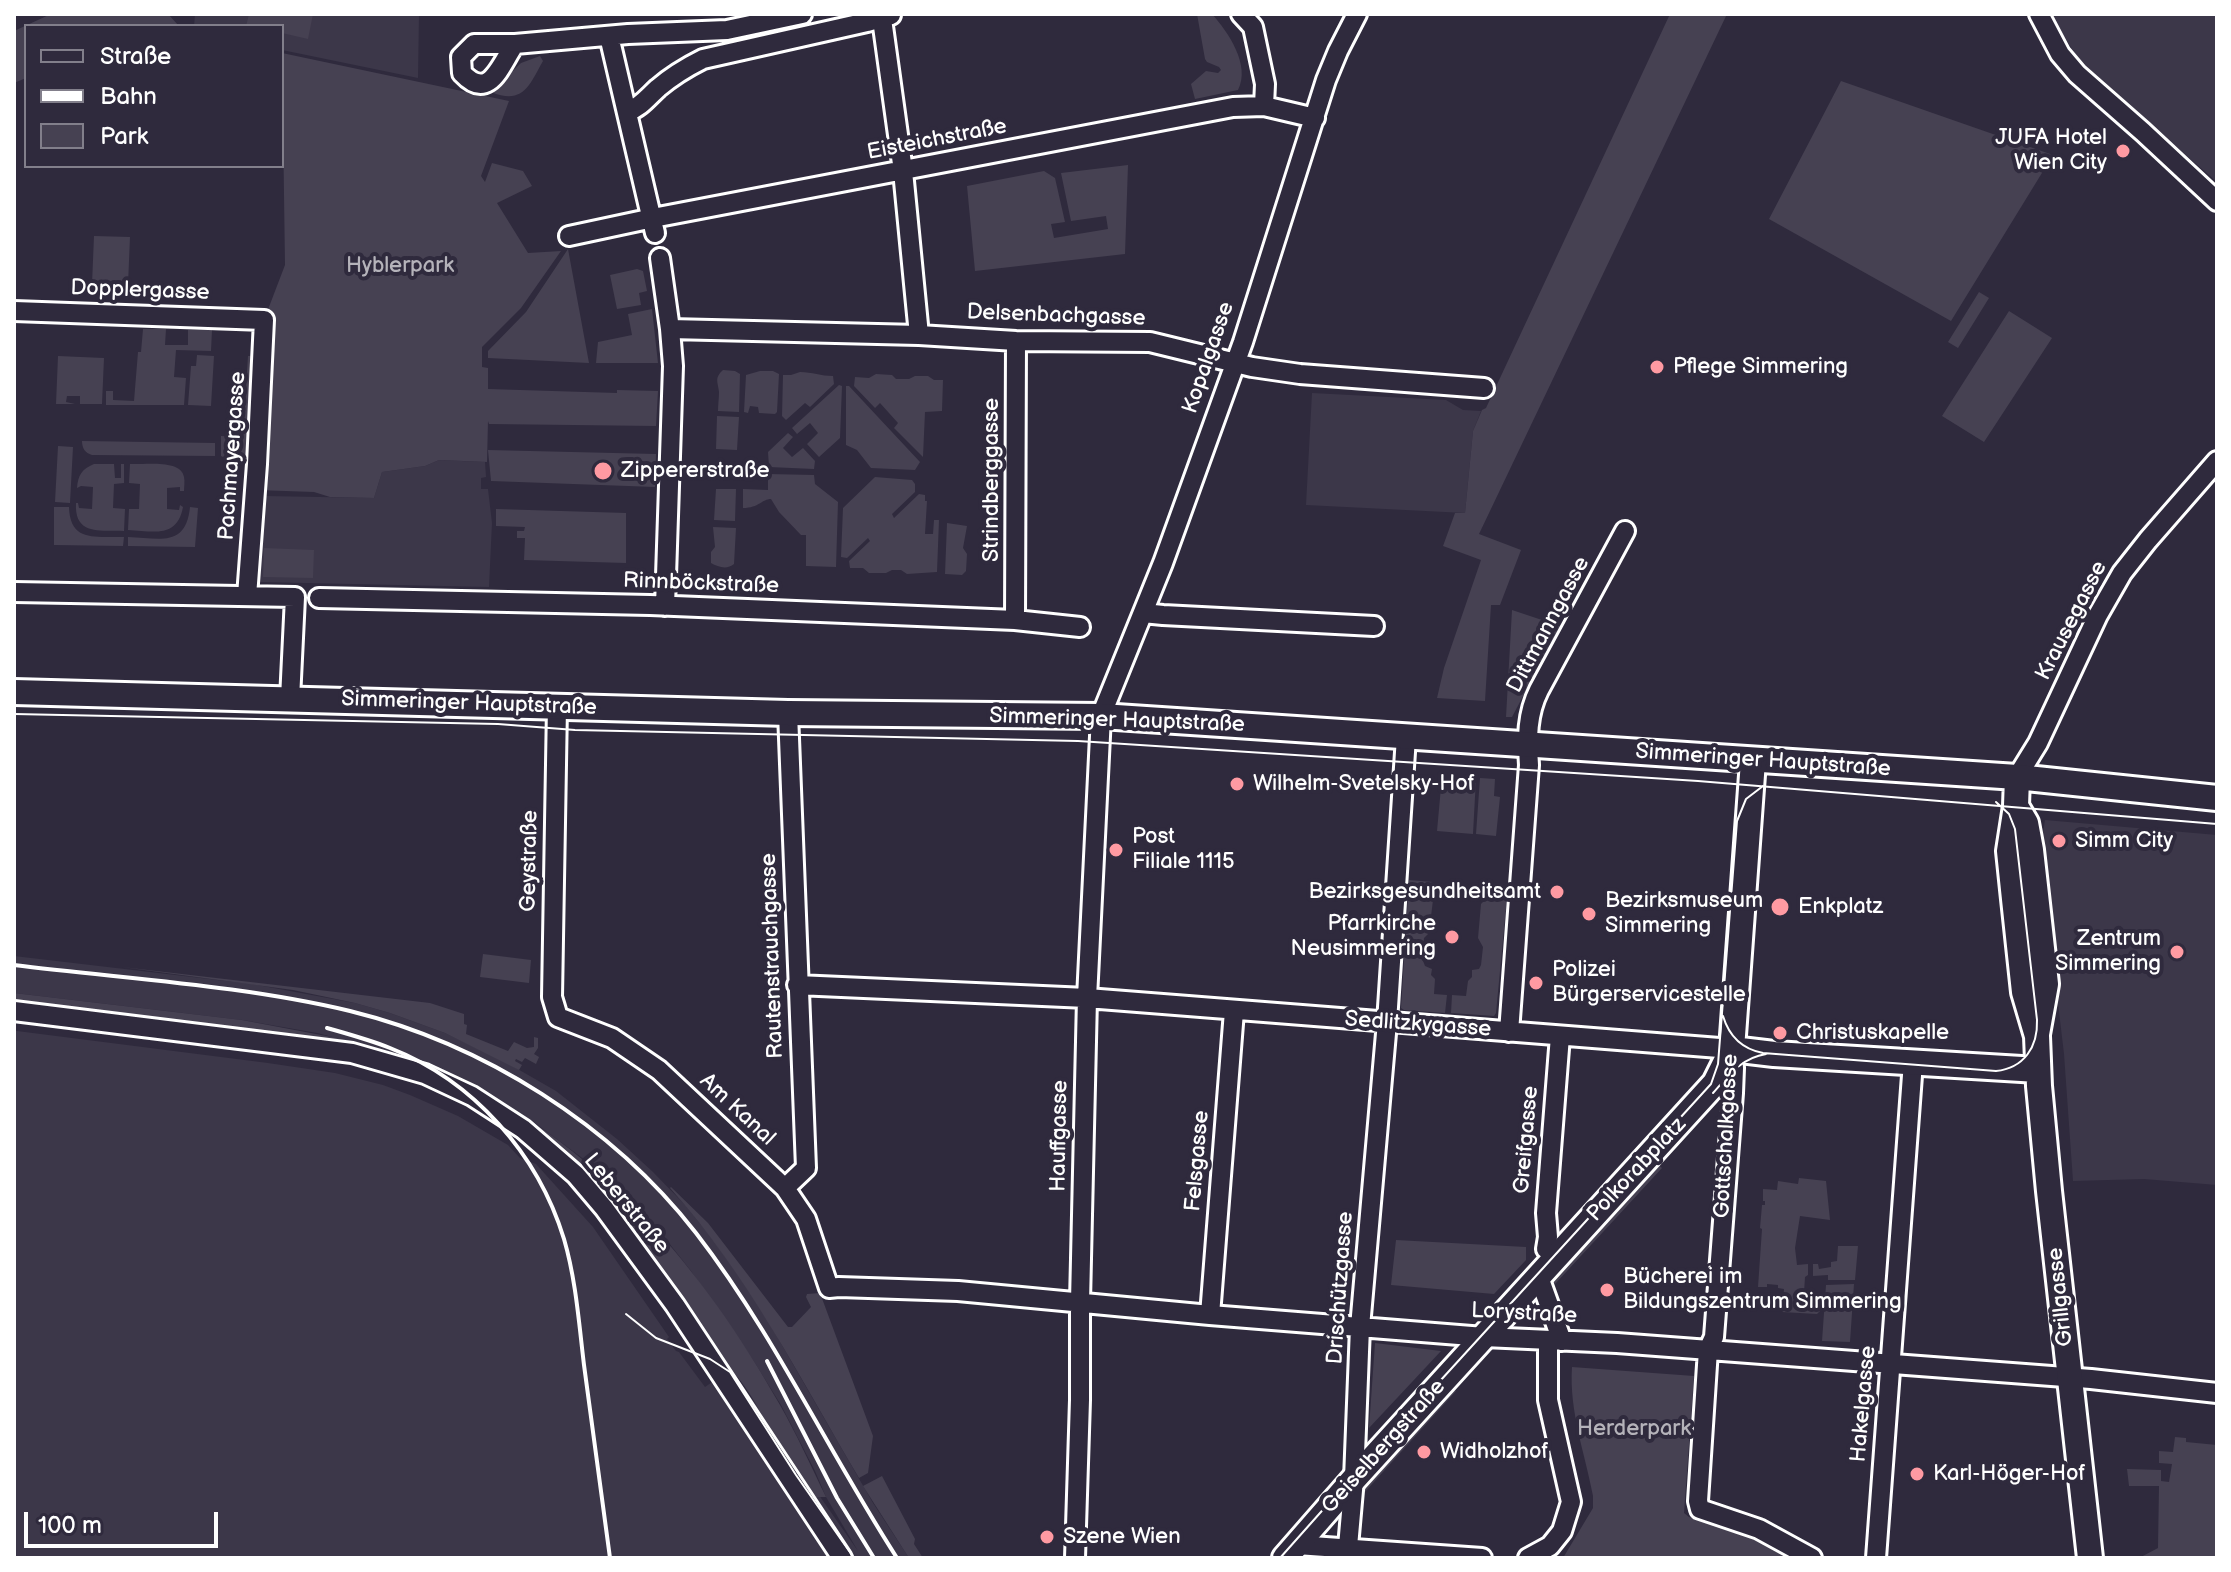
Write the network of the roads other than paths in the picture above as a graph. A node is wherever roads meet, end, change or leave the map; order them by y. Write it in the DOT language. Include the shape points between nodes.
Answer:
graph roads {
  1 [pos="802,14"];
  2 [pos="1241,14"];
  3 [pos="1357,14"];
  4 [pos="2039,14"];
  5 [pos="888,16"];
  6 [pos="746,20"];
  7 [pos="609,36"];
  8 [pos="515,44"];
  9 [pos="1264,106"];
  10 [pos="627,112"];
  11 [pos="1315,118"];
  12 [pos="903,171"];
  13 [pos="2217,201"];
  14 [pos="654,225"];
  15 [pos="569,236"];
  16 [pos="660,258"];
  17 [pos="14,311"];
  18 [pos="264,320"];
  19 [pos="670,329"];
  20 [pos="919,335"];
  21 [pos="1016,341"];
  22 [pos="1235,363"];
  23 [pos="1484,388"];
  24 [pos="2217,461"];
  25 [pos="1625,531"];
  26 [pos="14,592"];
  27 [pos="247,596"];
  28 [pos="319,598"];
  29 [pos="665,606"];
  30 [pos="1143,613"];
  31 [pos="1015,620"];
  32 [pos="1374,626"];
  33 [pos="1080,627"];
  34 [pos="14,692"];
  35 [pos="290,699"];
  36 [pos="557,706"];
  37 [pos="788,713"];
  38 [pos="1101,716"];
  39 [pos="1406,737"];
  40 [pos="1528,746"];
  41 [pos="1753,761"];
  42 [pos="2017,777"];
  43 [pos="2217,798"];
  44 [pos="797,985"];
  45 [pos="1087,998"];
  46 [pos="14,1011"];
  47 [pos="1234,1011"];
  48 [pos="558,1017"];
  49 [pos="1387,1022"];
  50 [pos="1509,1032"];
  51 [pos="1560,1036"];
  52 [pos="1732,1049"];
  53 [pos="1913,1062"];
  54 [pos="2038,1070"];
  55 [pos="1705,1097"];
  56 [pos="1732,1108"];
  57 [pos="785,1188"];
  58 [pos="1570,1244"];
  59 [pos="1546,1249"];
  60 [pos="1539,1277"];
  61 [pos="829,1288"];
  62 [pos="1080,1302"];
  63 [pos="1210,1315"];
  64 [pos="1360,1327"];
  65 [pos="1484,1337"];
  66 [pos="1555,1340"];
  67 [pos="1708,1350"];
  68 [pos="1892,1365"];
  69 [pos="2070,1378"];
  70 [pos="2217,1393"];
  71 [pos="1354,1479"];
  72 [pos="1291,1551"];
  73 [pos="1347,1553"];
  74 [pos="842,1558"];
  75 [pos="1075,1558"];
  76 [pos="1482,1558"];
  77 [pos="1528,1558"];
  78 [pos="1812,1558"];
  79 [pos="1876,1558"];
  80 [pos="2090,1558"];
  1 -- 6 [label="street"];
  2 -- 9 [label="street" via="1253,27 1265,84"];
  3 -- 11 [label="street, Kopalgasse" via="1326,80"];
  4 -- 13 [label="street" via="2068,65"];
  5 -- 10 [label="street" via="703,59"];
  5 -- 12 [label="street"];
  6 -- 7 [label="street" via="727,30"];
  7 -- 8 [label="street"];
  7 -- 10 [label="street"];
  9 -- 11 [label="street, Eisteichstraße"];
  9 -- 12 [label="street, Eisteichstraße" via="1233,107"];
  10 -- 14 [label="street"];
  11 -- 22 [label="street, Kopalgasse"];
  12 -- 14 [label="street, Eisteichstraße"];
  12 -- 20 [label="street"];
  14 -- 15 [label="street, Eisteichstraße"];
  16 -- 19 [label="street"];
  17 -- 18 [label="street, Dopplergasse"];
  18 -- 27 [label="street, Pachmayergasse"];
  19 -- 20 [label="street, Delsenbachgasse"];
  19 -- 29 [label="street"];
  20 -- 21 [label="street, Delsenbachgasse"];
  21 -- 22 [label="street, Delsenbachgasse" via="1150,342"];
  21 -- 31 [label="street, Strindberggasse"];
  22 -- 23 [label="street, Delsenbachgasse" via="1300,374"];
  22 -- 30 [label="street, Kopalgasse"];
  24 -- 42 [label="street, Krausegasse" via="2122,573"];
  25 -- 40 [label="street, Dittmanngasse" via="1534,700"];
  26 -- 27 [label="street"];
  27 -- 35 [label="street" via="295,597"];
  28 -- 29 [label="street, Rinnböckstraße"];
  29 -- 31 [label="street, Rinnböckstraße"];
  30 -- 32 [label="street"];
  30 -- 38 [label="street, Kopalgasse"];
  31 -- 33 [label="street, Rinnböckstraße"];
  34 -- 35 [label="main road, Simmeringer Hauptstraße"];
  35 -- 36 [label="main road, Simmeringer Hauptstraße"];
  36 -- 37 [label="main road, Simmeringer Hauptstraße"];
  36 -- 48 [label="street, Geystraße" via="552,997"];
  37 -- 38 [label="main road, Simmeringer Hauptstraße"];
  37 -- 44 [label="street, Rautenstrauchgasse"];
  38 -- 39 [label="main road, Simmeringer Hauptstraße"];
  38 -- 45 [label="street, Hauffgasse"];
  39 -- 40 [label="main road, Simmeringer Hauptstraße"];
  39 -- 49 [label="street"];
  40 -- 41 [label="main road, Simmeringer Hauptstraße"];
  40 -- 50 [label="street"];
  41 -- 42 [label="main road, Simmeringer Hauptstraße"];
  41 -- 52 [label="main road, Gottschalkgasse"];
  42 -- 43 [label="main road, Simmeringer Hauptstraße"];
  42 -- 54 [label="main road, Grillgasse" via="2016,806 2031,850 2046,984 2037,1036"];
  44 -- 45 [label="street, Sedlitzkygasse"];
  44 -- 57 [label="street, Rautenstrauchgasse" via="806,1168"];
  45 -- 47 [label="street, Sedlitzkygasse"];
  45 -- 62 [label="street, Hauffgasse"];
  46 -- 74 [label="street, Leberstraße" via="352,1053 425,1074 523,1129 576,1175 604,1208 675,1305"];
  47 -- 49 [label="street, Sedlitzkygasse"];
  47 -- 63 [label="street, Felsgasse"];
  48 -- 57 [label="street, Am Kanal" via="612,1038 659,1070"];
  49 -- 50 [label="street, Sedlitzkygasse"];
  49 -- 64 [label="street, Drischützgasse"];
  50 -- 51 [label="street, Sedlitzkygasse"];
  51 -- 52 [label="street, Sedlitzkygasse"];
  51 -- 59 [label="street, Greifgasse"];
  52 -- 53 [label="main road, Sedlitzkygasse"];
  52 -- 55 [label="main road, Polkorabplatz"];
  52 -- 56 [label="street, Gottschalkgasse"];
  53 -- 54 [label="main road, Sedlitzkygasse"];
  53 -- 68 [label="street, Hakelgasse"];
  54 -- 69 [label="main road, Grillgasse"];
  55 -- 56 [label="street"];
  55 -- 58 [label="main road, Polkorabplatz"];
  56 -- 67 [label="street, Gottschalkgasse" via="1714,1337"];
  57 -- 61 [label="street, Am Kanal" via="806,1219"];
  58 -- 59 [label="main road"];
  58 -- 60 [label="main road, Geiselbergstraße"];
  59 -- 65 [label="main road, Geiselbergstraße" via="1483,1320"];
  60 -- 65 [label="main road, Geiselbergstraße"];
  60 -- 66 [label="street"];
  61 -- 62 [label="street, Lorystraße" via="958,1291"];
  62 -- 63 [label="street, Lorystraße"];
  62 -- 75 [label="street, Hauffgasse"];
  63 -- 64 [label="street, Lorystraße"];
  64 -- 65 [label="street, Lorystraße"];
  64 -- 71 [label="street, Drischützgasse"];
  65 -- 66 [label="street, Lorystraße"];
  65 -- 71 [label="main road, Geiselbergstraße"];
  66 -- 67 [label="street, Lorystraße"];
  66 -- 77 [label="street" via="1548,1400 1571,1502 1556,1539"];
  67 -- 68 [label="street, Lorystraße"];
  67 -- 78 [label="street, Gottschalkgasse" via="1700,1509 1759,1529"];
  68 -- 69 [label="street, Lorystraße"];
  68 -- 79 [label="street, Hakelgasse"];
  69 -- 70 [label="street, Lorystraße"];
  69 -- 80 [label="main road, Grillgasse"];
  71 -- 72 [label="main road, Geiselbergstraße"];
  71 -- 73 [label="street, Drischützgasse"];
  72 -- 73 [label="street"];
  73 -- 76 [label="street"];
}
